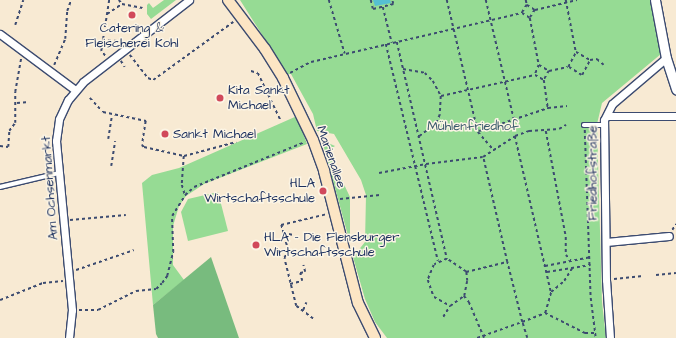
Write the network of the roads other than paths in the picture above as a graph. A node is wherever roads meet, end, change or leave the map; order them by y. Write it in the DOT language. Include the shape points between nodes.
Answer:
graph roads {
  1 [pos="189,0"];
  2 [pos="228,0"];
  3 [pos="655,0"];
  4 [pos="0,34"];
  5 [pos="666,58"];
  6 [pos="74,90"];
  7 [pos="676,90"];
  8 [pos="607,116"];
  9 [pos="676,116"];
  10 [pos="584,125"];
  11 [pos="603,125"];
  12 [pos="59,173"];
  13 [pos="0,187"];
  14 [pos="669,236"];
  15 [pos="606,242"];
  16 [pos="69,338"];
  17 [pos="375,338"];
  18 [pos="610,338"];
  1 -- 6 [label="street, Am Ochsenmarkt"];
  2 -- 17 [label="main road, Marienallee" via="283,78 313,140 332,201 358,303"];
  3 -- 5 [label="street"];
  4 -- 6 [label="street"];
  5 -- 7 [label="street"];
  5 -- 8 [label="street, Friedhofstraße" via="612,104"];
  6 -- 12 [label="street, Am Ochsenmarkt" via="63,110 57,131"];
  8 -- 9 [label="street"];
  8 -- 11 [label="street, Friedhofstraße"];
  10 -- 11 [label="lane"];
  11 -- 15 [label="street, Friedhofstraße"];
  12 -- 13 [label="lane"];
  12 -- 16 [label="street, Am Ochsenmarkt" via="72,310"];
  14 -- 15 [label="street"];
  15 -- 18 [label="street, Friedhofstraße"];
}
